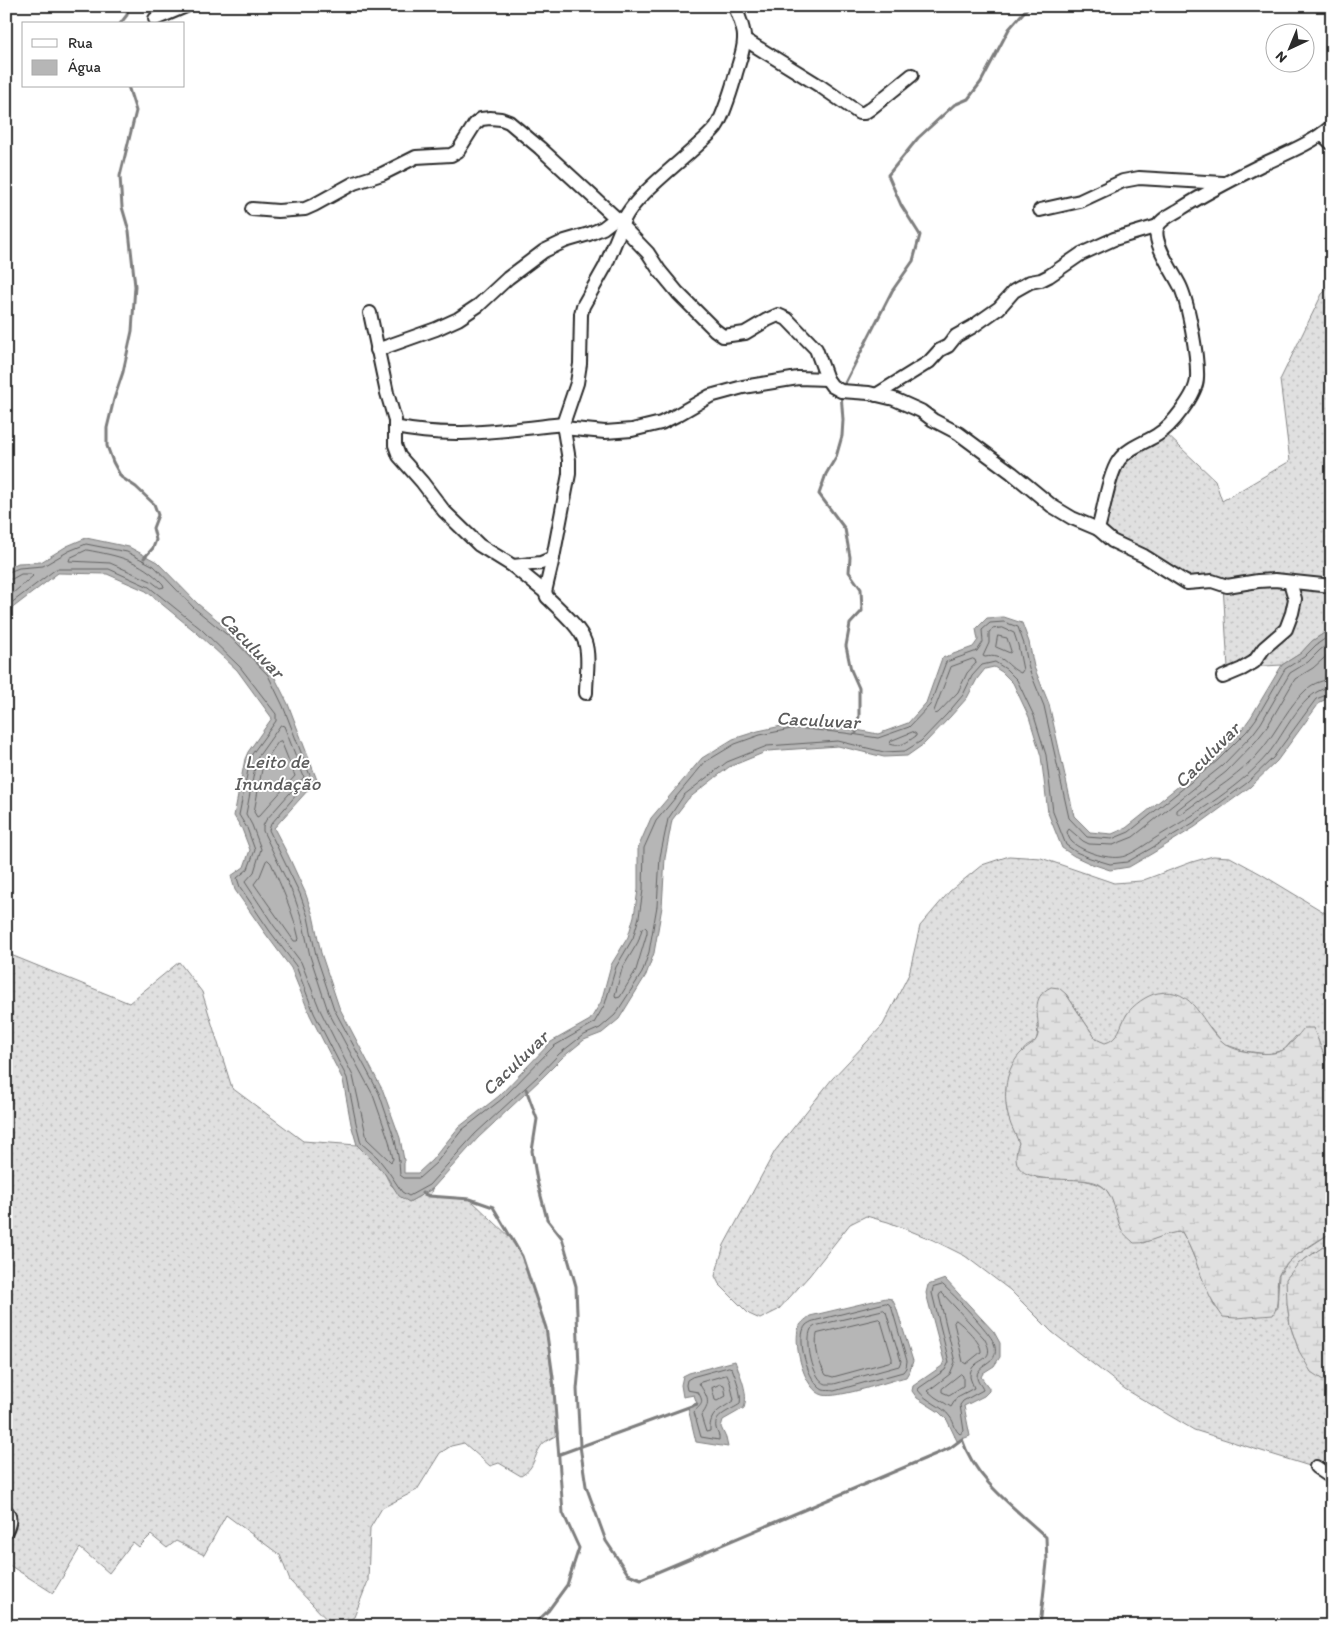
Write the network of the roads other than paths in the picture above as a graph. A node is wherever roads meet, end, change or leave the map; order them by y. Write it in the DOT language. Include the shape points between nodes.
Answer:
graph roads {
  1 [pos="186,6"];
  2 [pos="735,6"];
  3 [pos="154,19"];
  4 [pos="744,39"];
  5 [pos="912,76"];
  6 [pos="1327,130"];
  7 [pos="1332,144"];
  8 [pos="1226,183"];
  9 [pos="252,209"];
  10 [pos="1040,210"];
  11 [pos="621,221"];
  12 [pos="1158,226"];
  13 [pos="370,313"];
  14 [pos="377,350"];
  15 [pos="827,379"];
  16 [pos="876,394"];
  17 [pos="563,426"];
  18 [pos="395,427"];
  19 [pos="1098,529"];
  20 [pos="553,558"];
  21 [pos="513,566"];
  22 [pos="1290,582"];
  23 [pos="1332,586"];
  24 [pos="545,592"];
  25 [pos="1223,677"];
  26 [pos="586,693"];
  27 [pos="1316,1468"];
  28 [pos="1332,1478"];
  29 [pos="6,1511"];
  30 [pos="6,1531"];
  1 -- 3 [label="street"];
  2 -- 4 [label="street"];
  4 -- 5 [label="street" via="859,113 870,109"];
  4 -- 11 [label="street" via="718,124 652,186"];
  6 -- 7 [label="street"];
  6 -- 8 [label="street" via="1310,143"];
  8 -- 10 [label="street" via="1139,178 1123,181 1074,203"];
  8 -- 12 [label="street" via="1165,218"];
  9 -- 11 [label="street" via="278,212 305,209 416,156 451,155 458,151 475,124 490,118 509,122"];
  11 -- 14 [label="street" via="544,251 458,319"];
  11 -- 15 [label="street" via="678,293 714,330 723,336 745,334 778,315 788,319 816,350"];
  11 -- 17 [label="street" via="605,267 583,306 577,384"];
  12 -- 16 [label="street" via="1114,239 1082,254 1049,276 1014,291 999,308 956,336 929,362"];
  12 -- 19 [label="street" via="1156,235 1181,288 1188,313 1197,379 1193,393 1169,425 1119,460"];
  13 -- 14 [label="street"];
  14 -- 18 [label="street"];
  15 -- 16 [label="street" via="841,391"];
  15 -- 17 [label="street" via="798,378 743,387 710,396 677,416 632,430 605,432"];
  16 -- 19 [label="street" via="894,399 958,433 1052,506"];
  17 -- 18 [label="street" via="478,433 425,433"];
  17 -- 20 [label="street" via="569,474"];
  18 -- 21 [label="street" via="399,456 444,511 479,545"];
  19 -- 22 [label="street" via="1112,541 1144,556 1187,583 1212,581 1227,586 1258,581"];
  20 -- 21 [label="street" via="541,563"];
  20 -- 24 [label="street"];
  21 -- 24 [label="street"];
  22 -- 23 [label="street"];
  22 -- 25 [label="street" via="1295,599 1286,629 1264,648 1254,662"];
  24 -- 26 [label="street" via="586,643"];
  27 -- 28 [label="street"];
  29 -- 30 [label="street" via="10,1522"];
}
